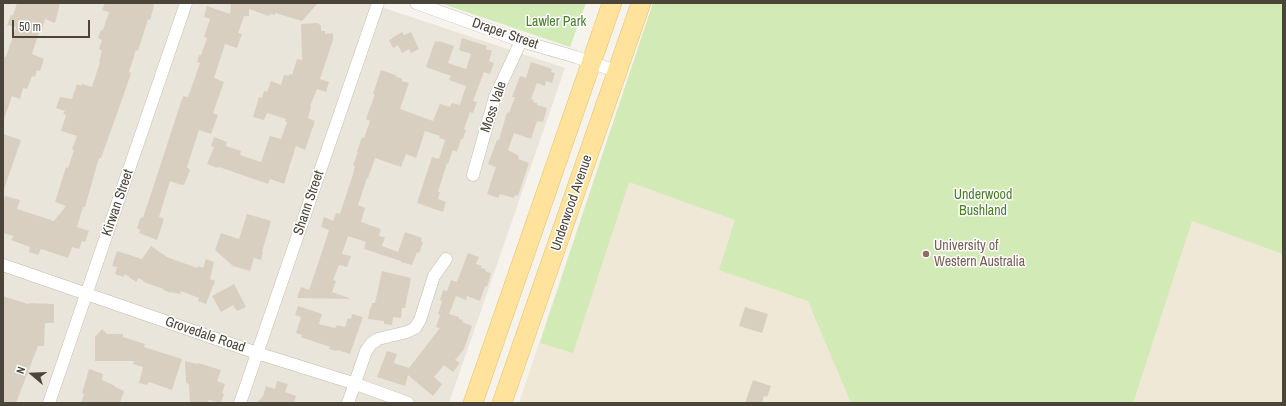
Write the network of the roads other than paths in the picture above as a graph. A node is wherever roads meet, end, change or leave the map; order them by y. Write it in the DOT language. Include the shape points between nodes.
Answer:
graph roads {
  1 [pos="186,3"];
  2 [pos="378,3"];
  3 [pos="416,3"];
  4 [pos="612,3"];
  5 [pos="642,3"];
  6 [pos="521,40"];
  7 [pos="592,63"];
  8 [pos="618,72"];
  9 [pos="473,175"];
  10 [pos="446,259"];
  11 [pos="3,265"];
  12 [pos="86,294"];
  13 [pos="257,353"];
  14 [pos="356,384"];
  15 [pos="49,403"];
  16 [pos="240,403"];
  17 [pos="348,403"];
  18 [pos="408,403"];
  19 [pos="473,403"];
  20 [pos="502,403"];
  1 -- 12 [label="street, Kirwan Street"];
  2 -- 13 [label="street, Shann Street"];
  3 -- 6 [label="street, Draper Street"];
  4 -- 7 [label="main road, Underwood Avenue"];
  5 -- 8 [label="main road, Underwood Avenue"];
  6 -- 7 [label="street, Draper Street"];
  6 -- 9 [label="street, Moss Vale" via="495,97"];
  7 -- 8 [label="street, Draper Street"];
  7 -- 19 [label="main road, Underwood Avenue"];
  8 -- 20 [label="main road, Underwood Avenue"];
  10 -- 14 [label="street" via="434,276 415,328 378,338 370,344"];
  11 -- 12 [label="street, Grovedale Road"];
  12 -- 13 [label="street, Grovedale Road"];
  12 -- 15 [label="street, Kirwan Street"];
  13 -- 14 [label="street, Grovedale Road"];
  13 -- 16 [label="street, Shann Street"];
  14 -- 17 [label="street"];
  14 -- 18 [label="street, Grovedale Road"];
}
